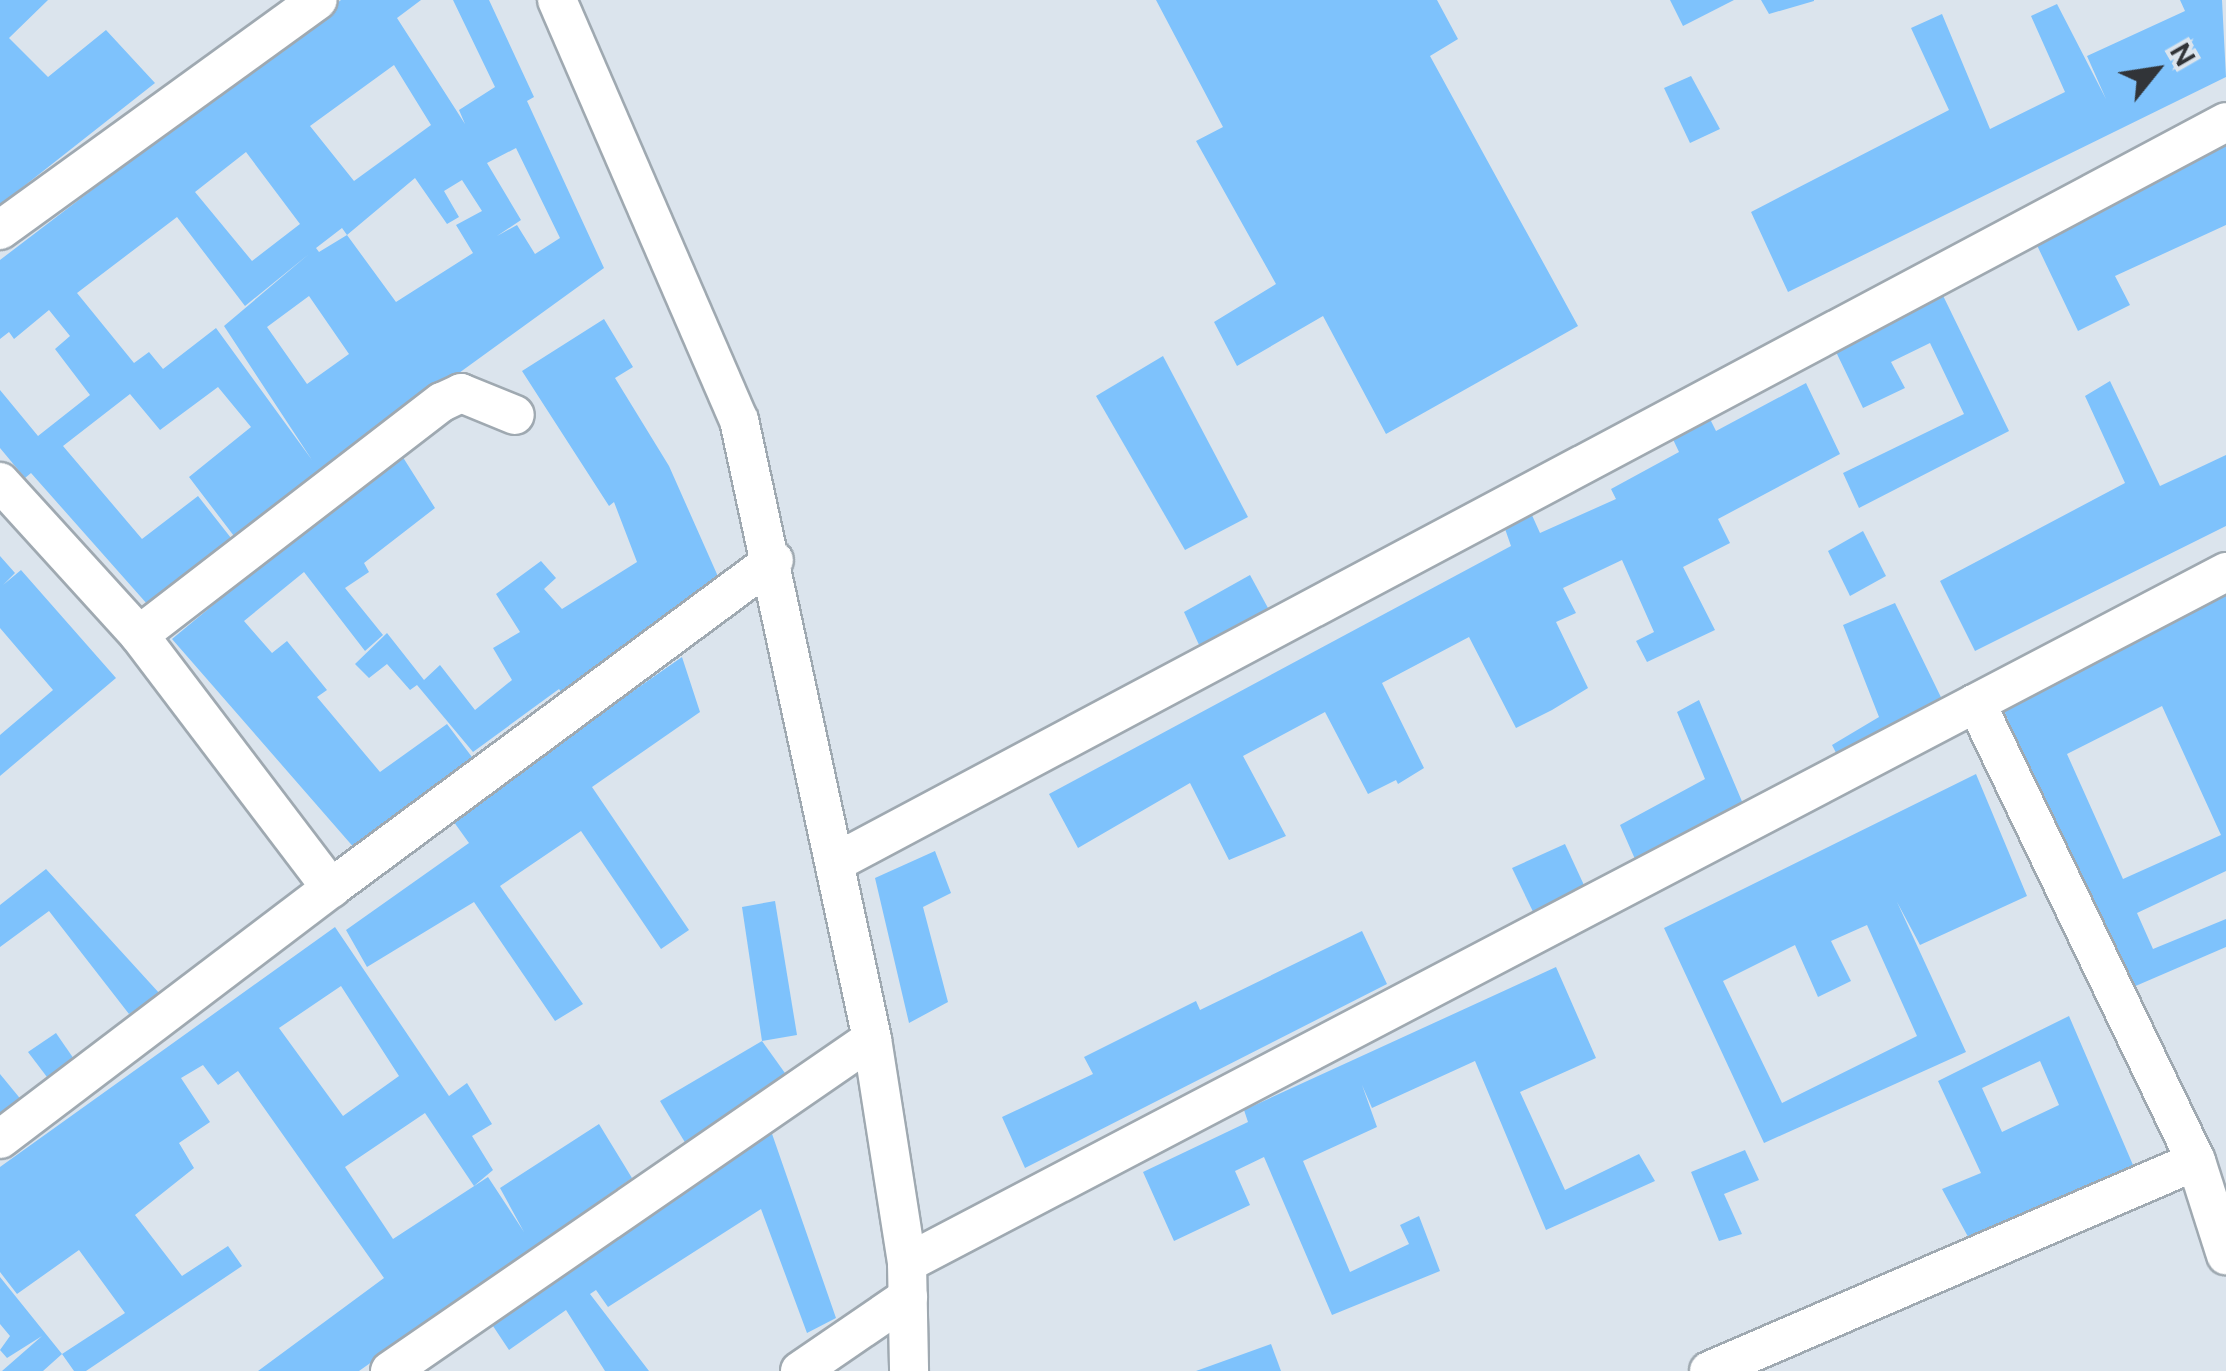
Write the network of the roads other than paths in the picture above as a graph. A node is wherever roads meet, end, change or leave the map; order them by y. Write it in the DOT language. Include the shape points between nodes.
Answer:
graph roads {
  1 [pos="318,0"];
  2 [pos="557,0"];
  3 [pos="2226,122"];
  4 [pos="0,230"];
  5 [pos="515,415"];
  6 [pos="0,482"];
  7 [pos="774,560"];
  8 [pos="2226,572"];
  9 [pos="139,634"];
  10 [pos="1976,703"];
  11 [pos="838,860"];
  12 [pos="331,888"];
  13 [pos="872,1039"];
  14 [pos="0,1139"];
  15 [pos="2196,1161"];
  16 [pos="2226,1255"];
  17 [pos="907,1280"];
  18 [pos="390,1371"];
  19 [pos="800,1371"];
  20 [pos="909,1371"];
  21 [pos="1708,1371"];
  1 -- 4 [label="street"];
  2 -- 7 [label="street" via="739,420"];
  3 -- 11 [label="street"];
  5 -- 9 [label="street" via="461,394 442,402"];
  6 -- 9 [label="street"];
  7 -- 11 [label="street"];
  7 -- 12 [label="street"];
  8 -- 10 [label="street"];
  9 -- 12 [label="street"];
  10 -- 15 [label="street"];
  10 -- 17 [label="street"];
  11 -- 13 [label="street"];
  12 -- 14 [label="street"];
  13 -- 17 [label="street"];
  13 -- 18 [label="street"];
  15 -- 16 [label="street"];
  15 -- 21 [label="street"];
  17 -- 19 [label="street"];
  17 -- 20 [label="street"];
}
